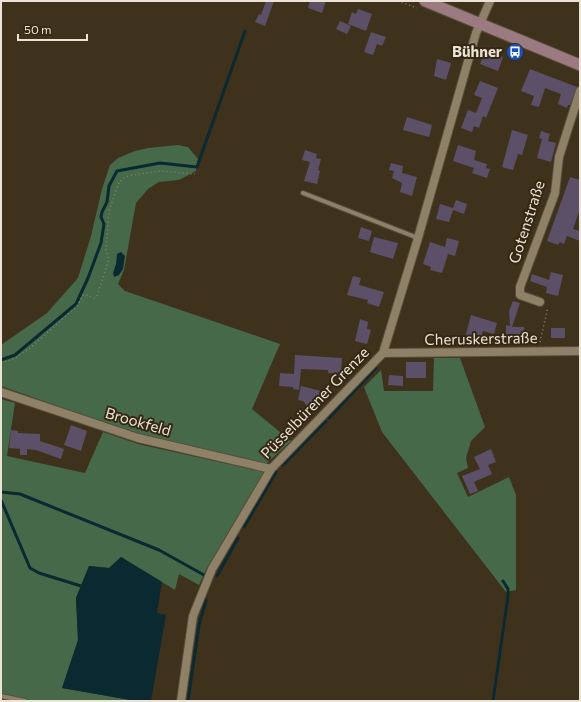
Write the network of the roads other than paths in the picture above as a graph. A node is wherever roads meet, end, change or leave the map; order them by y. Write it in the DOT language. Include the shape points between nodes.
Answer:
graph roads {
  1 [pos="425,1"];
  2 [pos="490,1"];
  3 [pos="480,23"];
  4 [pos="580,65"];
  5 [pos="580,91"];
  6 [pos="303,193"];
  7 [pos="418,238"];
  8 [pos="540,302"];
  9 [pos="580,351"];
  10 [pos="383,353"];
  11 [pos="1,392"];
  12 [pos="270,469"];
  13 [pos="1,696"];
  14 [pos="25,701"];
  15 [pos="181,701"];
  1 -- 3 [label="main road"];
  2 -- 3 [label="street, Püsselbürener Grenze"];
  3 -- 4 [label="main road"];
  3 -- 7 [label="street, Püsselbürener Grenze"];
  5 -- 8 [label="street, Gotenstraße" via="559,157 555,193 520,287 520,295"];
  6 -- 7 [label="lane"];
  7 -- 10 [label="street, Püsselbürener Grenze"];
  9 -- 10 [label="street, Cheruskerstraße"];
  10 -- 12 [label="street, Püsselbürener Grenze"];
  11 -- 12 [label="street, Brookfeld" via="138,438"];
  12 -- 15 [label="street, Püsselbürener Grenze" via="212,569 193,616"];
  13 -- 14 [label="lane"];
}
